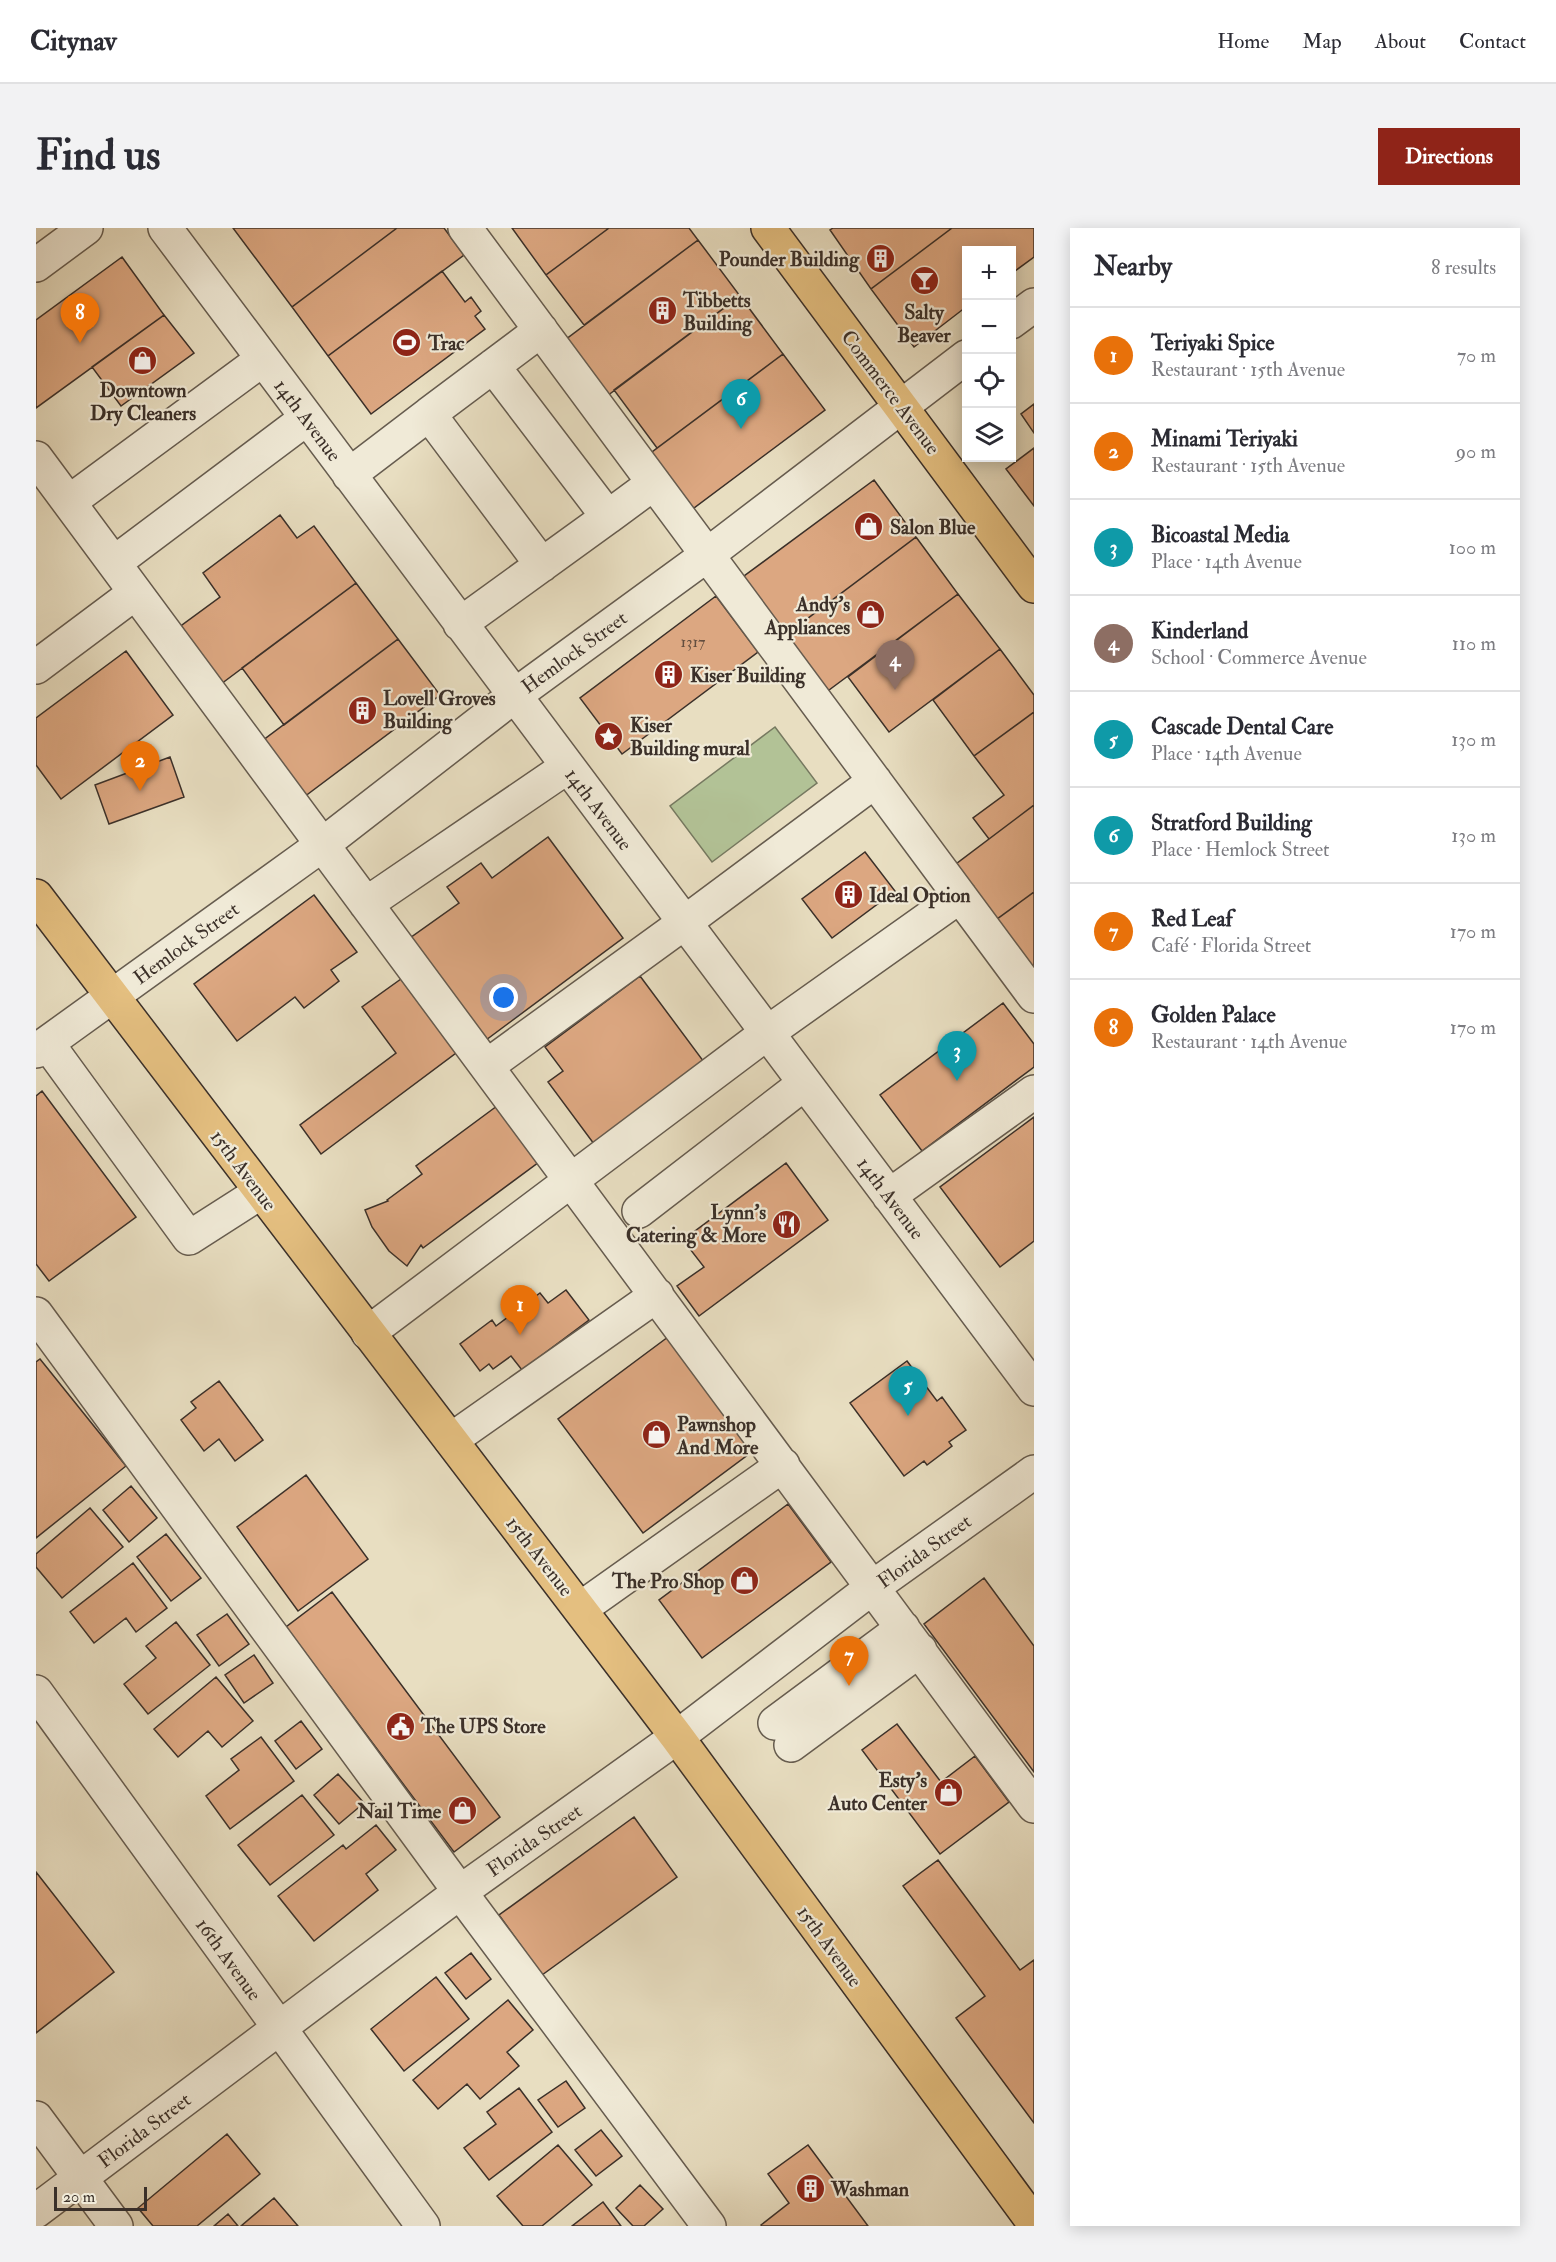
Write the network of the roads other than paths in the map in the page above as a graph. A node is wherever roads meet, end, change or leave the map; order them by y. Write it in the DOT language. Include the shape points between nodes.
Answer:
graph roads {
  1 [pos="86,228"];
  2 [pos="165,228"];
  3 [pos="465,228"];
  4 [pos="768,228"];
  5 [pos="36,265"];
  6 [pos="1034,305"];
  7 [pos="1016,318"];
  8 [pos="541,330"];
  9 [pos="263,359"];
  10 [pos="962,360"];
  11 [pos="493,366"];
  12 [pos="901,406"];
  13 [pos="429,414"];
  14 [pos="307,418"];
  15 [pos="36,458"];
  16 [pos="349,475"];
  17 [pos="654,483"];
  18 [pos="69,502"];
  19 [pos="608,518"];
  20 [pos="707,555"];
  21 [pos="114,564"];
  22 [pos="542,565"];
  23 [pos="1034,586"];
  24 [pos="135,593"];
  25 [pos="460,624"];
  26 [pos="36,667"];
  27 [pos="514,696"];
  28 [pos="567,767"];
  29 [pos="874,781"];
  30 [pos="322,845"];
  31 [pos="36,896"];
  32 [pos="960,896"];
  33 [pos="366,904"];
  34 [pos="684,923"];
  35 [pos="111,996"];
  36 [pos="1034,996"];
  37 [pos="767,1033"];
  38 [pos="41,1047"];
  39 [pos="487,1066"];
  40 [pos="805,1083"];
  41 [pos="1034,1092"];
  42 [pos="571,1180"];
  43 [pos="261,1192"];
  44 [pos="889,1196"];
  45 [pos="639,1211"];
  46 [pos="657,1295"];
  47 [pos="36,1314"];
  48 [pos="368,1333"];
  49 [pos="1034,1389"];
  50 [pos="451,1440"];
  51 [pos="783,1465"];
  52 [pos="1034,1472"];
  53 [pos="873,1587"];
  54 [pos="580,1610"];
  55 [pos="911,1639"];
  56 [pos="36,1692"];
  57 [pos="783,1734"];
  58 [pos="678,1737"];
  59 [pos="1034,1806"];
  60 [pos="460,1892"];
  61 [pos="279,2029"];
  62 [pos="36,2118"];
  63 [pos="80,2178"];
  64 [pos="36,2211"];
  65 [pos="1034,2223"];
  66 [pos="116,2226"];
  67 [pos="423,2226"];
  68 [pos="709,2226"];
  1 -- 5 [label="street"];
  2 -- 9 [label="street, 14th Avenue"];
  3 -- 8 [label="street"];
  4 -- 12 [label="main road, Commerce Avenue"];
  6 -- 7 [label="street"];
  8 -- 11 [label="street"];
  8 -- 17 [label="street"];
  9 -- 14 [label="street, 14th Avenue"];
  9 -- 18 [label="street"];
  10 -- 12 [label="street, Hemlock Street"];
  11 -- 13 [label="street"];
  11 -- 19 [label="street"];
  12 -- 20 [label="street, Hemlock Street"];
  12 -- 23 [label="main road, Commerce Avenue"];
  13 -- 16 [label="street"];
  13 -- 22 [label="street"];
  14 -- 16 [label="street, 14th Avenue"];
  14 -- 21 [label="street"];
  15 -- 18 [label="street"];
  16 -- 25 [label="street, 14th Avenue"];
  17 -- 19 [label="street"];
  17 -- 20 [label="street"];
  18 -- 21 [label="street"];
  19 -- 22 [label="street"];
  20 -- 27 [label="street, Hemlock Street"];
  20 -- 29 [label="street"];
  21 -- 24 [label="street"];
  22 -- 25 [label="street"];
  24 -- 26 [label="street"];
  24 -- 30 [label="street"];
  25 -- 27 [label="street, 14th Avenue"];
  27 -- 28 [label="street, 14th Avenue"];
  27 -- 30 [label="street, Hemlock Street"];
  28 -- 33 [label="street"];
  28 -- 34 [label="street, 14th Avenue"];
  29 -- 32 [label="street"];
  29 -- 34 [label="street"];
  30 -- 33 [label="street"];
  30 -- 35 [label="street, Hemlock Street"];
  31 -- 35 [label="main road, 15th Avenue"];
  32 -- 36 [label="street"];
  32 -- 37 [label="street"];
  33 -- 39 [label="street"];
  34 -- 37 [label="street, 14th Avenue"];
  34 -- 39 [label="street"];
  35 -- 38 [label="street, Hemlock Street"];
  35 -- 43 [label="main road, 15th Avenue"];
  37 -- 40 [label="street, 14th Avenue"];
  37 -- 42 [label="street"];
  38 -- 43 [label="street" via="189,1238"];
  39 -- 42 [label="street"];
  40 -- 44 [label="street, 14th Avenue"];
  40 -- 45 [label="street"];
  41 -- 44 [label="street"];
  42 -- 46 [label="street"];
  42 -- 48 [label="street"];
  43 -- 48 [label="main road, 15th Avenue"];
  44 -- 49 [label="street, 14th Avenue"];
  46 -- 50 [label="street"];
  46 -- 51 [label="street"];
  47 -- 60 [label="street"];
  48 -- 50 [label="main road, 15th Avenue"];
  50 -- 54 [label="main road, 15th Avenue"];
  51 -- 53 [label="street"];
  51 -- 54 [label="street"];
  52 -- 53 [label="street, Florida Street"];
  53 -- 55 [label="street"];
  53 -- 58 [label="street, Florida Street"];
  54 -- 58 [label="main road, 15th Avenue"];
  55 -- 57 [label="street"];
  55 -- 59 [label="street"];
  56 -- 61 [label="street, 16th Avenue"];
  58 -- 60 [label="street, Florida Street"];
  58 -- 65 [label="main road, 15th Avenue"];
  60 -- 61 [label="street, Florida Street"];
  60 -- 68 [label="street"];
  61 -- 63 [label="street, Florida Street"];
  61 -- 67 [label="street, 16th Avenue"];
  62 -- 63 [label="street"];
  63 -- 64 [label="street, Florida Street"];
  63 -- 66 [label="street"];
}
